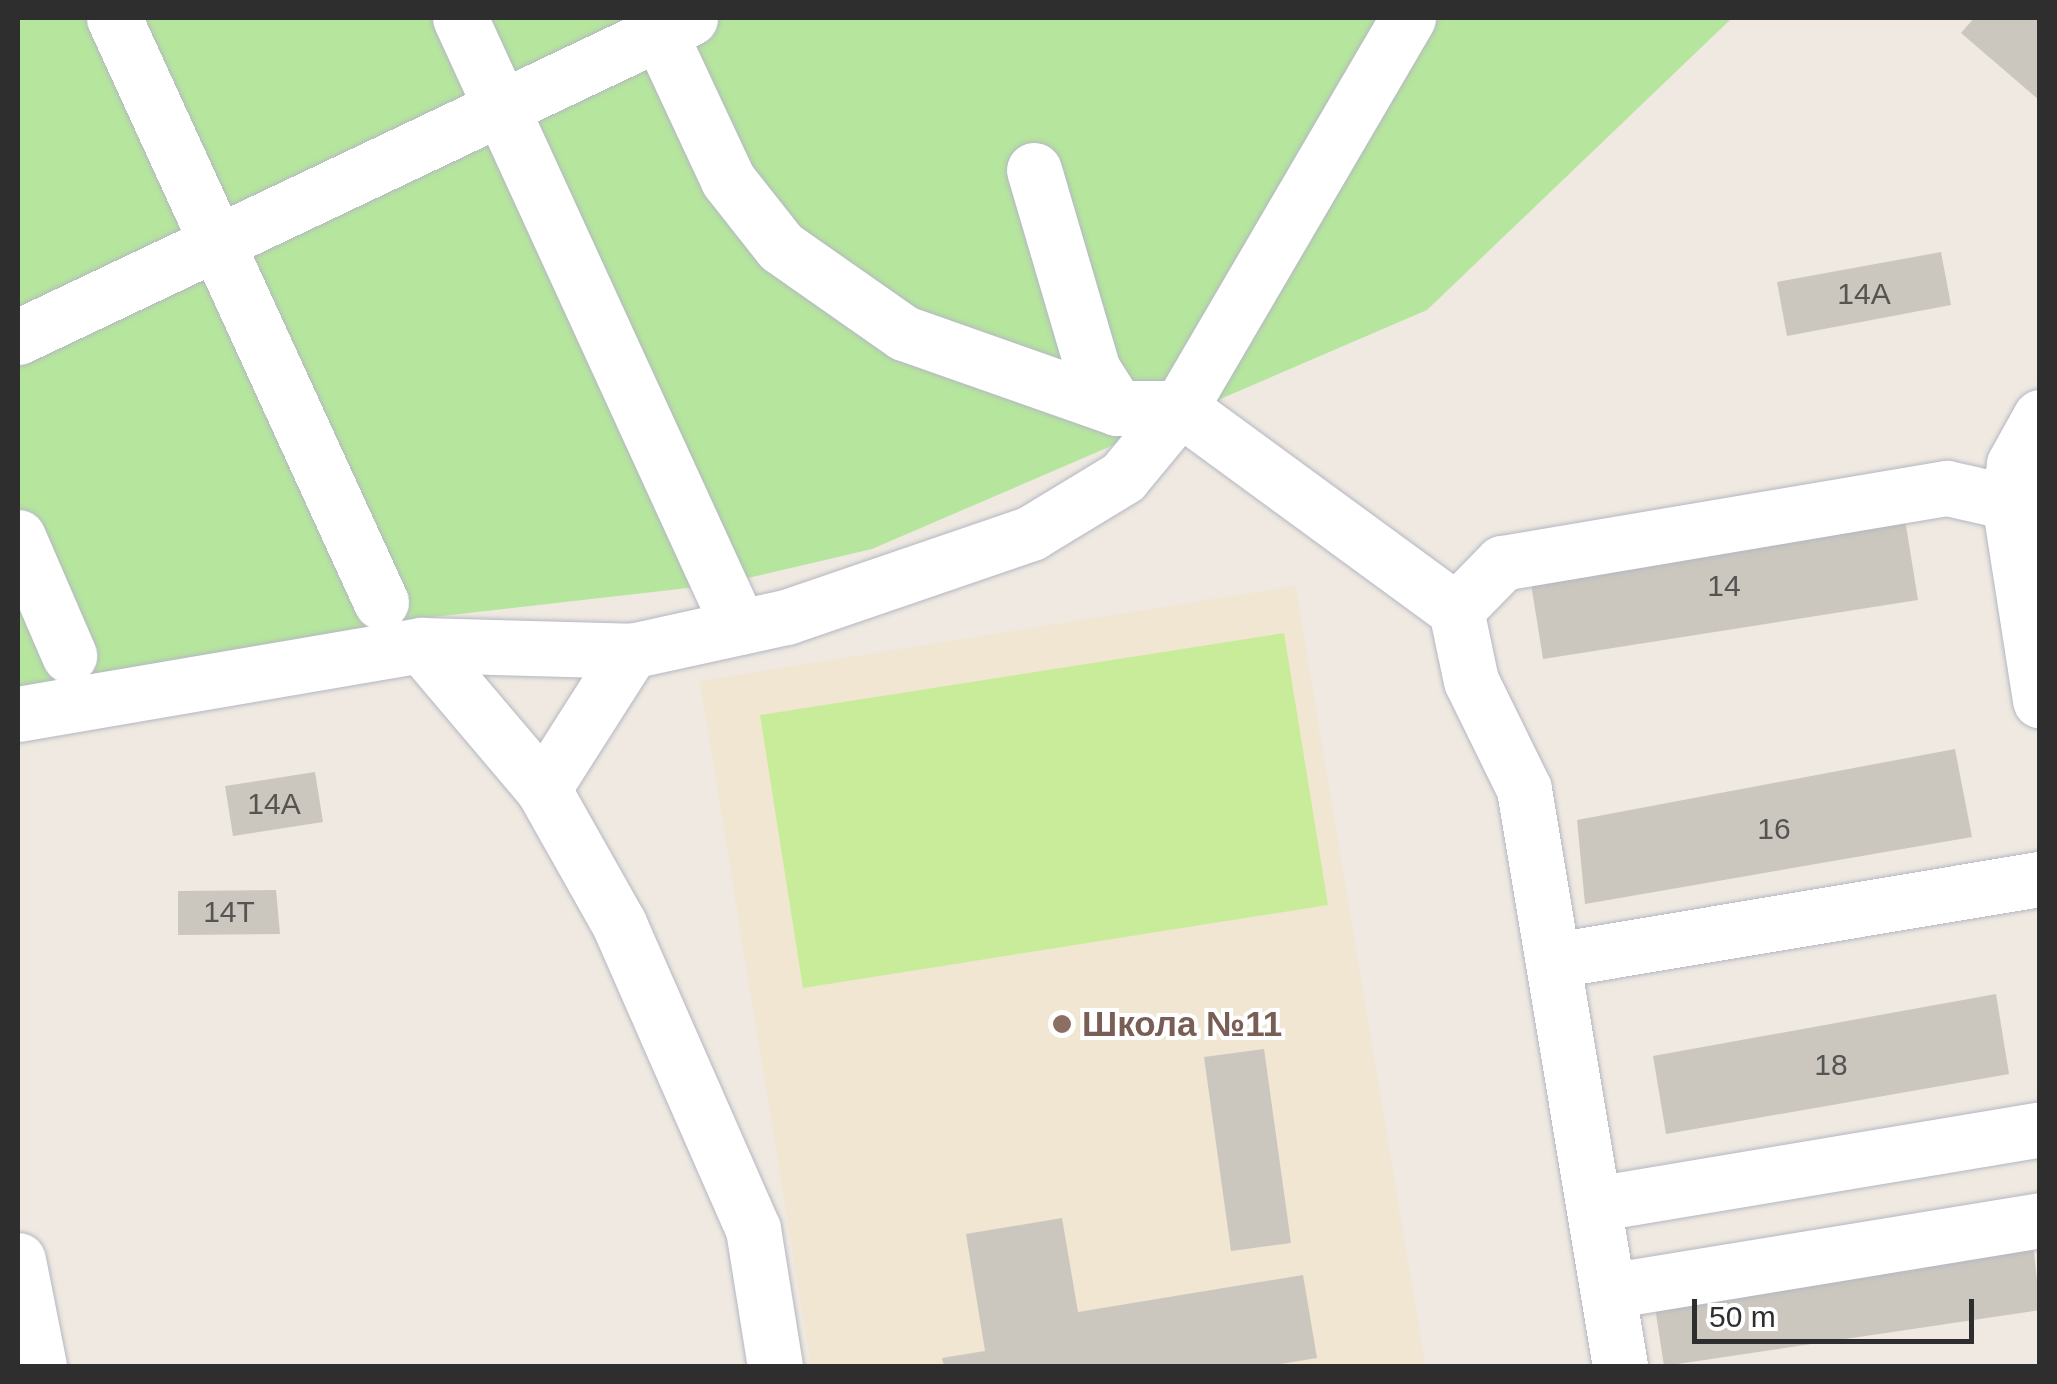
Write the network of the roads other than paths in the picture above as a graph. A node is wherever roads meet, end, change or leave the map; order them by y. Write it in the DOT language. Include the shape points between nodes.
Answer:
graph roads {
  1 [pos="114,18"];
  2 [pos="460,18"];
  3 [pos="1408,18"];
  4 [pos="674,25"];
  5 [pos="503,106"];
  6 [pos="1034,170"];
  7 [pos="219,238"];
  8 [pos="18,337"];
  9 [pos="1118,408"];
  10 [pos="1180,408"];
  11 [pos="2040,417"];
  12 [pos="2009,502"];
  13 [pos="18,536"];
  14 [pos="381,602"];
  15 [pos="1456,610"];
  16 [pos="739,627"];
  17 [pos="2034,632"];
  18 [pos="421,645"];
  19 [pos="631,651"];
  20 [pos="69,656"];
  21 [pos="2040,702"];
  22 [pos="18,714"];
  23 [pos="542,790"];
  24 [pos="2040,879"];
  25 [pos="1555,960"];
  26 [pos="2040,1129"];
  27 [pos="1594,1204"];
  28 [pos="2040,1220"];
  29 [pos="18,1260"];
  30 [pos="1608,1291"];
  31 [pos="39,1366"];
  32 [pos="775,1366"];
  33 [pos="1620,1366"];
  1 -- 7 [label="street"];
  2 -- 5 [label="street"];
  3 -- 10 [label="street"];
  4 -- 5 [label="street"];
  4 -- 9 [label="street" via="728,180 781,247 904,332"];
  5 -- 7 [label="street"];
  5 -- 16 [label="street"];
  6 -- 9 [label="street" via="1094,370"];
  7 -- 8 [label="street"];
  7 -- 14 [label="street"];
  9 -- 10 [label="street"];
  10 -- 15 [label="street"];
  10 -- 16 [label="street" via="1123,477 1032,532"];
  11 -- 12 [label="street" via="2014,464"];
  12 -- 15 [label="street" via="1948,488 1502,563"];
  12 -- 17 [label="street"];
  13 -- 20 [label="street"];
  15 -- 25 [label="street" via="1471,681 1524,789"];
  16 -- 19 [label="street"];
  17 -- 21 [label="street"];
  18 -- 19 [label="street"];
  18 -- 22 [label="street"];
  18 -- 23 [label="street"];
  19 -- 23 [label="street"];
  23 -- 32 [label="street" via="619,924 753,1229"];
  24 -- 25 [label="street"];
  25 -- 27 [label="street"];
  26 -- 27 [label="street"];
  27 -- 30 [label="street"];
  28 -- 30 [label="street"];
  29 -- 31 [label="street"];
  30 -- 33 [label="street"];
}
